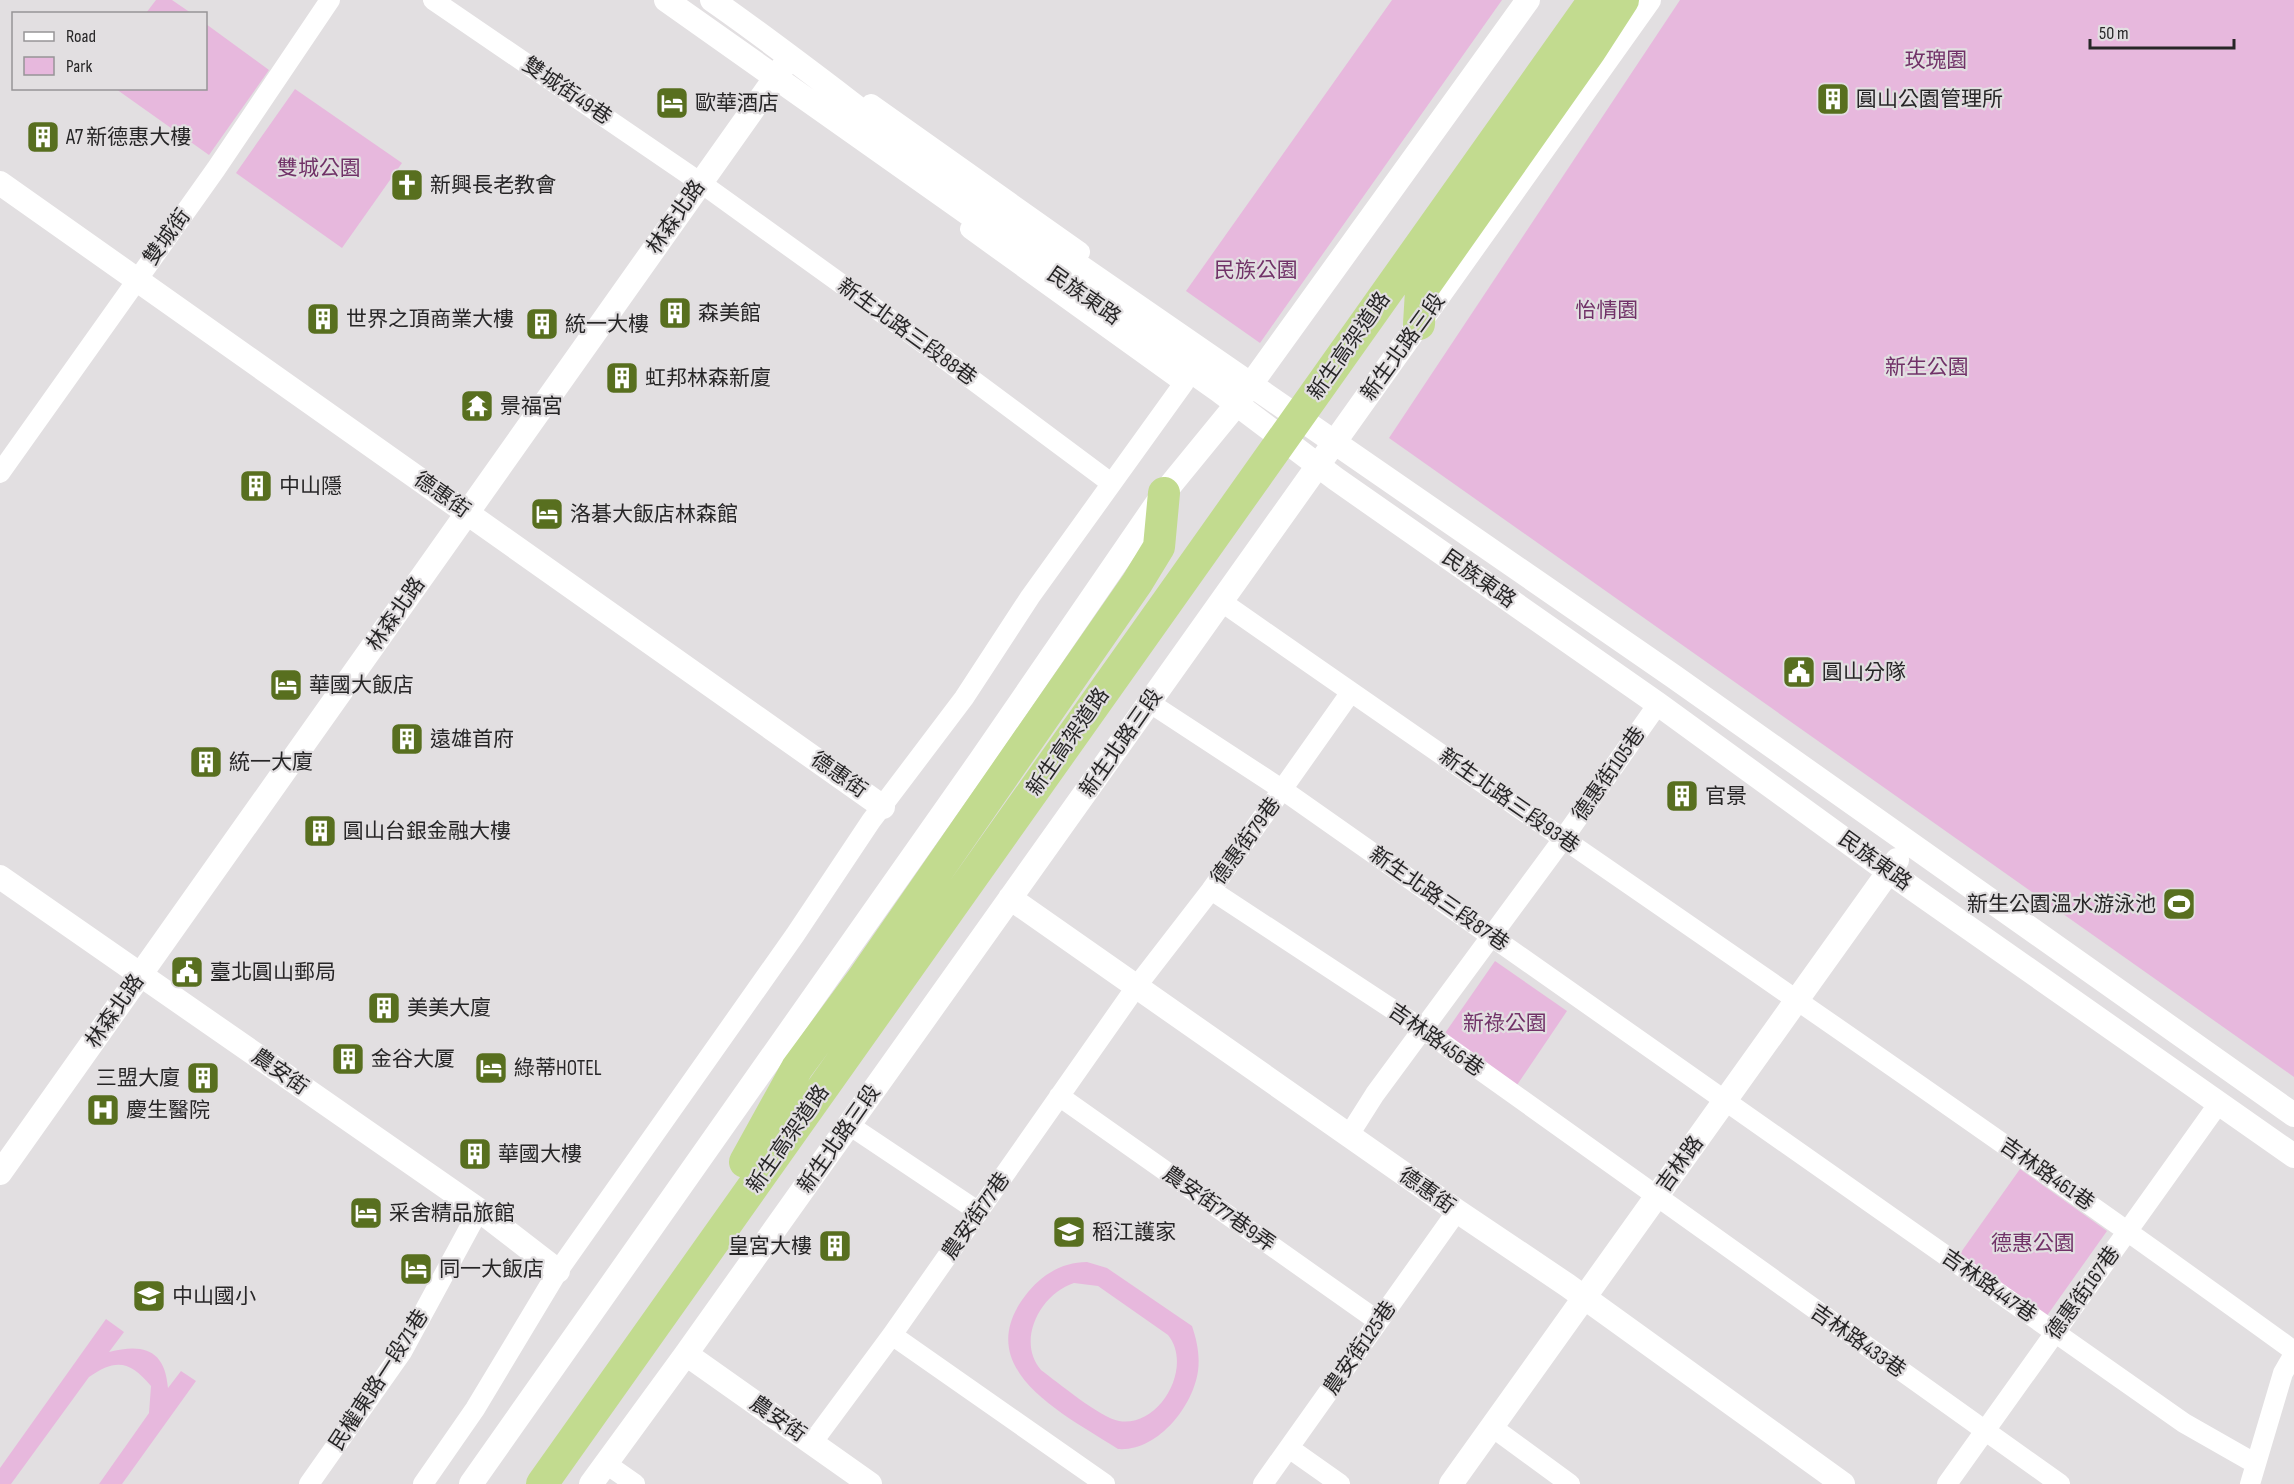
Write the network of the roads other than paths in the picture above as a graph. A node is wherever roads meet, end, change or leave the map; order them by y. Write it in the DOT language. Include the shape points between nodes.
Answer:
graph roads {
  1 [pos="330,0"];
  2 [pos="433,0"];
  3 [pos="666,0"];
  4 [pos="712,0"];
  5 [pos="1528,0"];
  6 [pos="1568,0"];
  7 [pos="1594,0"];
  8 [pos="1623,0"];
  9 [pos="1649,0"];
  10 [pos="791,55"];
  11 [pos="776,76"];
  12 [pos="936,180"];
  13 [pos="0,183"];
  14 [pos="701,183"];
  15 [pos="137,279"];
  16 [pos="1419,324"];
  17 [pos="1211,346"];
  18 [pos="1243,395"];
  19 [pos="1334,443"];
  20 [pos="1317,466"];
  21 [pos="0,473"];
  22 [pos="1111,483"];
  23 [pos="1164,494"];
  24 [pos="467,513"];
  25 [pos="1222,602"];
  26 [pos="1351,692"];
  27 [pos="1150,703"];
  28 [pos="1658,704"];
  29 [pos="1283,790"];
  30 [pos="883,807"];
  31 [pos="1563,839"];
  32 [pos="1909,844"];
  33 [pos="1889,872"];
  34 [pos="0,877"];
  35 [pos="1211,890"];
  36 [pos="1010,898"];
  37 [pos="1490,935"];
  38 [pos="140,975"];
  39 [pos="1136,987"];
  40 [pos="1797,1001"];
  41 [pos="1424,1030"];
  42 [pos="1059,1096"];
  43 [pos="1725,1101"];
  44 [pos="2219,1103"];
  45 [pos="2294,1115"];
  46 [pos="849,1125"];
  47 [pos="1349,1135"];
  48 [pos="2294,1156"];
  49 [pos="745,1162"];
  50 [pos="0,1173"];
  51 [pos="1656,1198"];
  52 [pos="479,1210"];
  53 [pos="979,1212"];
  54 [pos="1457,1212"];
  55 [pos="2128,1231"];
  56 [pos="558,1271"];
  57 [pos="685,1285"];
  58 [pos="1584,1299"];
  59 [pos="1378,1321"];
  60 [pos="2055,1332"];
  61 [pos="892,1335"];
  62 [pos="2294,1353"];
  63 [pos="686,1354"];
  64 [pos="1492,1427"];
  65 [pos="1985,1431"];
  66 [pos="812,1443"];
  67 [pos="1288,1448"];
  68 [pos="605,1463"];
  69 [pos="2256,1464"];
  70 [pos="309,1484"];
  71 [pos="423,1484"];
  72 [pos="471,1484"];
  73 [pos="523,1484"];
  74 [pos="542,1484"];
  75 [pos="562,1484"];
  76 [pos="591,1484"];
  77 [pos="635,1484"];
  78 [pos="870,1484"];
  79 [pos="1105,1484"];
  80 [pos="1263,1484"];
  81 [pos="1340,1484"];
  82 [pos="1451,1484"];
  83 [pos="1570,1484"];
  84 [pos="1843,1484"];
  85 [pos="1947,1484"];
  86 [pos="2061,1484"];
  87 [pos="2250,1484"];
  1 -- 15 [label="street, 雙城街"];
  2 -- 14 [label="street, 雙城街49巷"];
  3 -- 11 [label="street, 民族東路"];
  4 -- 10 [label="street, 民族東路"];
  5 -- 18 [label="street"];
  6 -- 49 [label="highway, 新生高架道路"];
  7 -- 57 [label="highway, 新生高架道路"];
  8 -- 16 [label="highway" via="1421,291"];
  9 -- 16 [label="street, 新生北路三段"];
  10 -- 11 [label="street, 林森北路"];
  10 -- 12 [label="street, 民族東路"];
  10 -- 17 [label="street" via="817,66"];
  11 -- 12 [label="street, 民族東路"];
  11 -- 14 [label="street, 林森北路"];
  11 -- 22 [label="street" via="790,100 1184,383"];
  12 -- 18 [label="street, 民族東路"];
  13 -- 15 [label="street, 德惠街"];
  14 -- 22 [label="street, 新生北路三段88巷"];
  14 -- 24 [label="street, 林森北路"];
  15 -- 21 [label="street, 雙城街"];
  15 -- 24 [label="street, 德惠街"];
  16 -- 19 [label="street, 新生北路三段"];
  18 -- 19 [label="street, 民族東路"];
  18 -- 20 [label="street, 民族東路"];
  18 -- 23 [label="street"];
  19 -- 20 [label="street, 新生北路三段"];
  19 -- 32 [label="street, 民族東路"];
  20 -- 25 [label="street, 新生北路三段"];
  20 -- 28 [label="street, 民族東路"];
  22 -- 30 [label="street" via="964,698"];
  23 -- 49 [label="highway" via="1159,547 1137,583 797,1068"];
  23 -- 72 [label="street"];
  24 -- 30 [label="street, 德惠街"];
  24 -- 38 [label="street, 林森北路"];
  25 -- 26 [label="street, 新生北路三段93巷"];
  25 -- 27 [label="street, 新生北路三段"];
  26 -- 29 [label="street, 德惠街79巷"];
  26 -- 31 [label="street, 新生北路三段93巷"];
  27 -- 29 [label="street, 新生北路三段87巷"];
  27 -- 36 [label="street, 新生北路三段"];
  28 -- 31 [label="street, 德惠街105巷"];
  28 -- 33 [label="street, 民族東路"];
  29 -- 35 [label="street, 德惠街79巷"];
  29 -- 37 [label="street, 新生北路三段87巷"];
  30 -- 56 [label="street"];
  31 -- 37 [label="street, 德惠街105巷"];
  31 -- 40 [label="street, 新生北路三段93巷"];
  32 -- 33 [label="street, 吉林路"];
  32 -- 45 [label="street, 民族東路"];
  33 -- 40 [label="street, 吉林路"];
  33 -- 44 [label="street, 民族東路"];
  34 -- 38 [label="street, 農安街"];
  35 -- 39 [label="street, 德惠街79巷"];
  35 -- 41 [label="street, 吉林路456巷"];
  36 -- 39 [label="street, 德惠街"];
  36 -- 46 [label="street, 新生北路三段"];
  37 -- 41 [label="street, 德惠街105巷"];
  37 -- 43 [label="street, 新生北路三段87巷"];
  38 -- 50 [label="street, 林森北路"];
  38 -- 52 [label="street, 農安街"];
  39 -- 42 [label="street, 農安街77巷"];
  39 -- 47 [label="street, 德惠街"];
  40 -- 43 [label="street, 吉林路"];
  40 -- 55 [label="street, 吉林路461巷"];
  41 -- 47 [label="street, 德惠街105巷"];
  41 -- 51 [label="street, 吉林路456巷"];
  42 -- 53 [label="street, 農安街77巷"];
  42 -- 59 [label="street, 農安街77巷9弄"];
  43 -- 51 [label="street, 吉林路"];
  43 -- 60 [label="street, 吉林路447巷"];
  44 -- 48 [label="street, 民族東路"];
  44 -- 55 [label="street, 德惠街167巷"];
  46 -- 53 [label="street"];
  46 -- 63 [label="street, 新生北路三段"];
  47 -- 54 [label="street, 德惠街"];
  49 -- 73 [label="highway, 新生高架道路"];
  51 -- 58 [label="street, 吉林路"];
  51 -- 65 [label="street, 吉林路433巷"];
  52 -- 56 [label="street, 農安街"];
  52 -- 70 [label="street, 民權東路一段71巷" via="402,1352"];
  53 -- 61 [label="street, 農安街77巷"];
  54 -- 58 [label="street, 德惠街"];
  54 -- 59 [label="street, 農安街125巷"];
  55 -- 60 [label="street, 德惠街167巷"];
  55 -- 62 [label="street, 吉林路461巷"];
  56 -- 71 [label="street" via="475,1408"];
  57 -- 74 [label="highway, 新生高架道路"];
  57 -- 75 [label="highway" via="630,1390"];
  58 -- 64 [label="street, 吉林路"];
  58 -- 84 [label="street, 德惠街"];
  59 -- 67 [label="street, 農安街125巷"];
  60 -- 65 [label="street, 德惠街167巷"];
  60 -- 69 [label="street, 吉林路447巷" via="2184,1423"];
  61 -- 66 [label="street, 農安街77巷"];
  61 -- 79 [label="street"];
  62 -- 69 [label="street" via="2283,1373"];
  63 -- 66 [label="street, 農安街"];
  63 -- 68 [label="street, 新生北路三段"];
  64 -- 82 [label="street, 吉林路"];
  64 -- 83 [label="street"];
  65 -- 85 [label="street, 德惠街167巷"];
  65 -- 86 [label="street, 吉林路433巷"];
  66 -- 78 [label="street, 農安街"];
  67 -- 80 [label="street, 農安街125巷"];
  67 -- 81 [label="street"];
  68 -- 76 [label="street, 新生北路三段"];
  68 -- 77 [label="street"];
  69 -- 87 [label="street"];
}
